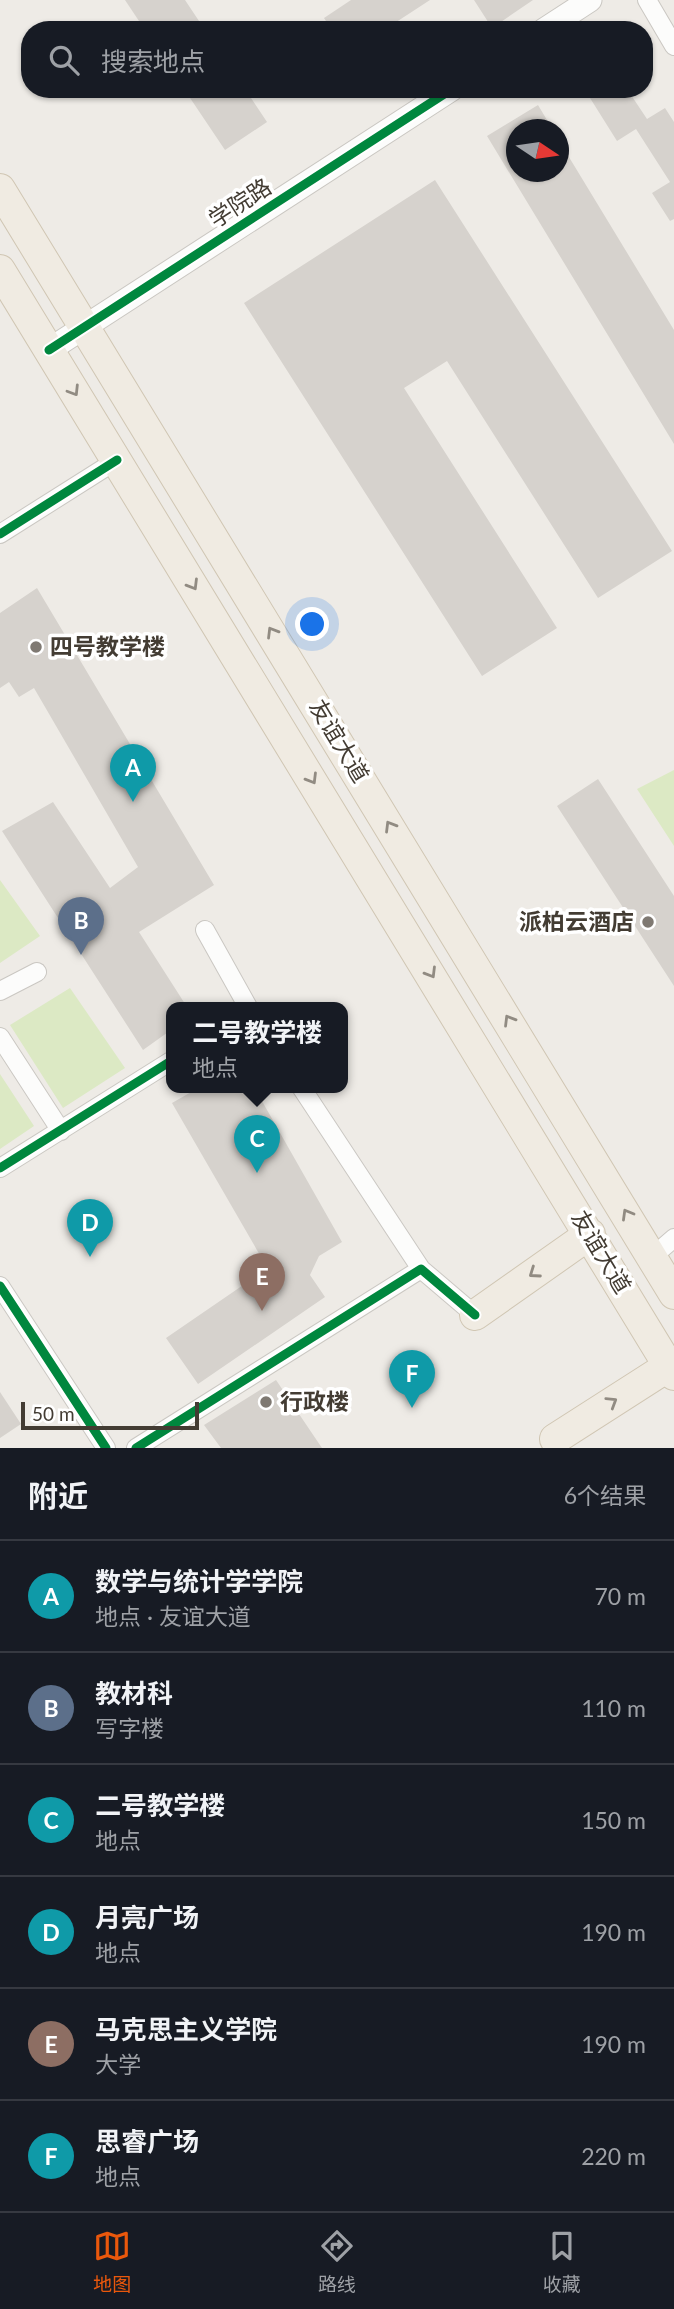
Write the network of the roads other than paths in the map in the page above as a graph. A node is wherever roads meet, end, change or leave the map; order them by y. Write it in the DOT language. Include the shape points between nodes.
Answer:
graph roads {
  1 [pos="590,0"];
  2 [pos="647,0"];
  3 [pos="558,21"];
  4 [pos="674,46"];
  5 [pos="438,98"];
  6 [pos="0,189"];
  7 [pos="0,270"];
  8 [pos="85,327"];
  9 [pos="49,350"];
  10 [pos="117,460"];
  11 [pos="0,534"];
  12 [pos="205,930"];
  13 [pos="37,972"];
  14 [pos="0,991"];
  15 [pos="245,1002"];
  16 [pos="0,1037"];
  17 [pos="166,1064"];
  18 [pos="305,1093"];
  19 [pos="61,1131"];
  20 [pos="0,1168"];
  21 [pos="590,1234"];
  22 [pos="663,1248"];
  23 [pos="421,1269"];
  24 [pos="0,1286"];
  25 [pos="674,1294"];
  26 [pos="475,1315"];
  27 [pos="672,1371"];
  28 [pos="555,1443"];
  29 [pos="106,1448"];
  30 [pos="136,1448"];
  1 -- 3 [label="street"];
  2 -- 4 [label="street"];
  5 -- 8 [label="street, 学院路"];
  6 -- 8 [label="main road, 友谊大道"];
  7 -- 9 [label="main road, 友谊大道"];
  8 -- 9 [label="street, 学院路"];
  22 -- 8 [label="main road, 友谊大道, one-way"];
  9 -- 10 [label="main road, 友谊大道, one-way"];
  10 -- 11 [label="street"];
  10 -- 21 [label="main road, 友谊大道, one-way"];
  12 -- 15 [label="street"];
  13 -- 14 [label="street"];
  16 -- 19 [label="street"];
  17 -- 19 [label="street"];
  18 -- 23 [label="street"];
  19 -- 20 [label="street"];
  21 -- 26 [label="main road, one-way"];
  21 -- 27 [label="main road, 友谊大道"];
  22 -- 25 [label="main road, 友谊大道"];
  23 -- 26 [label="street"];
  23 -- 30 [label="street"];
  24 -- 29 [label="street"];
  28 -- 27 [label="main road, one-way"];
}
